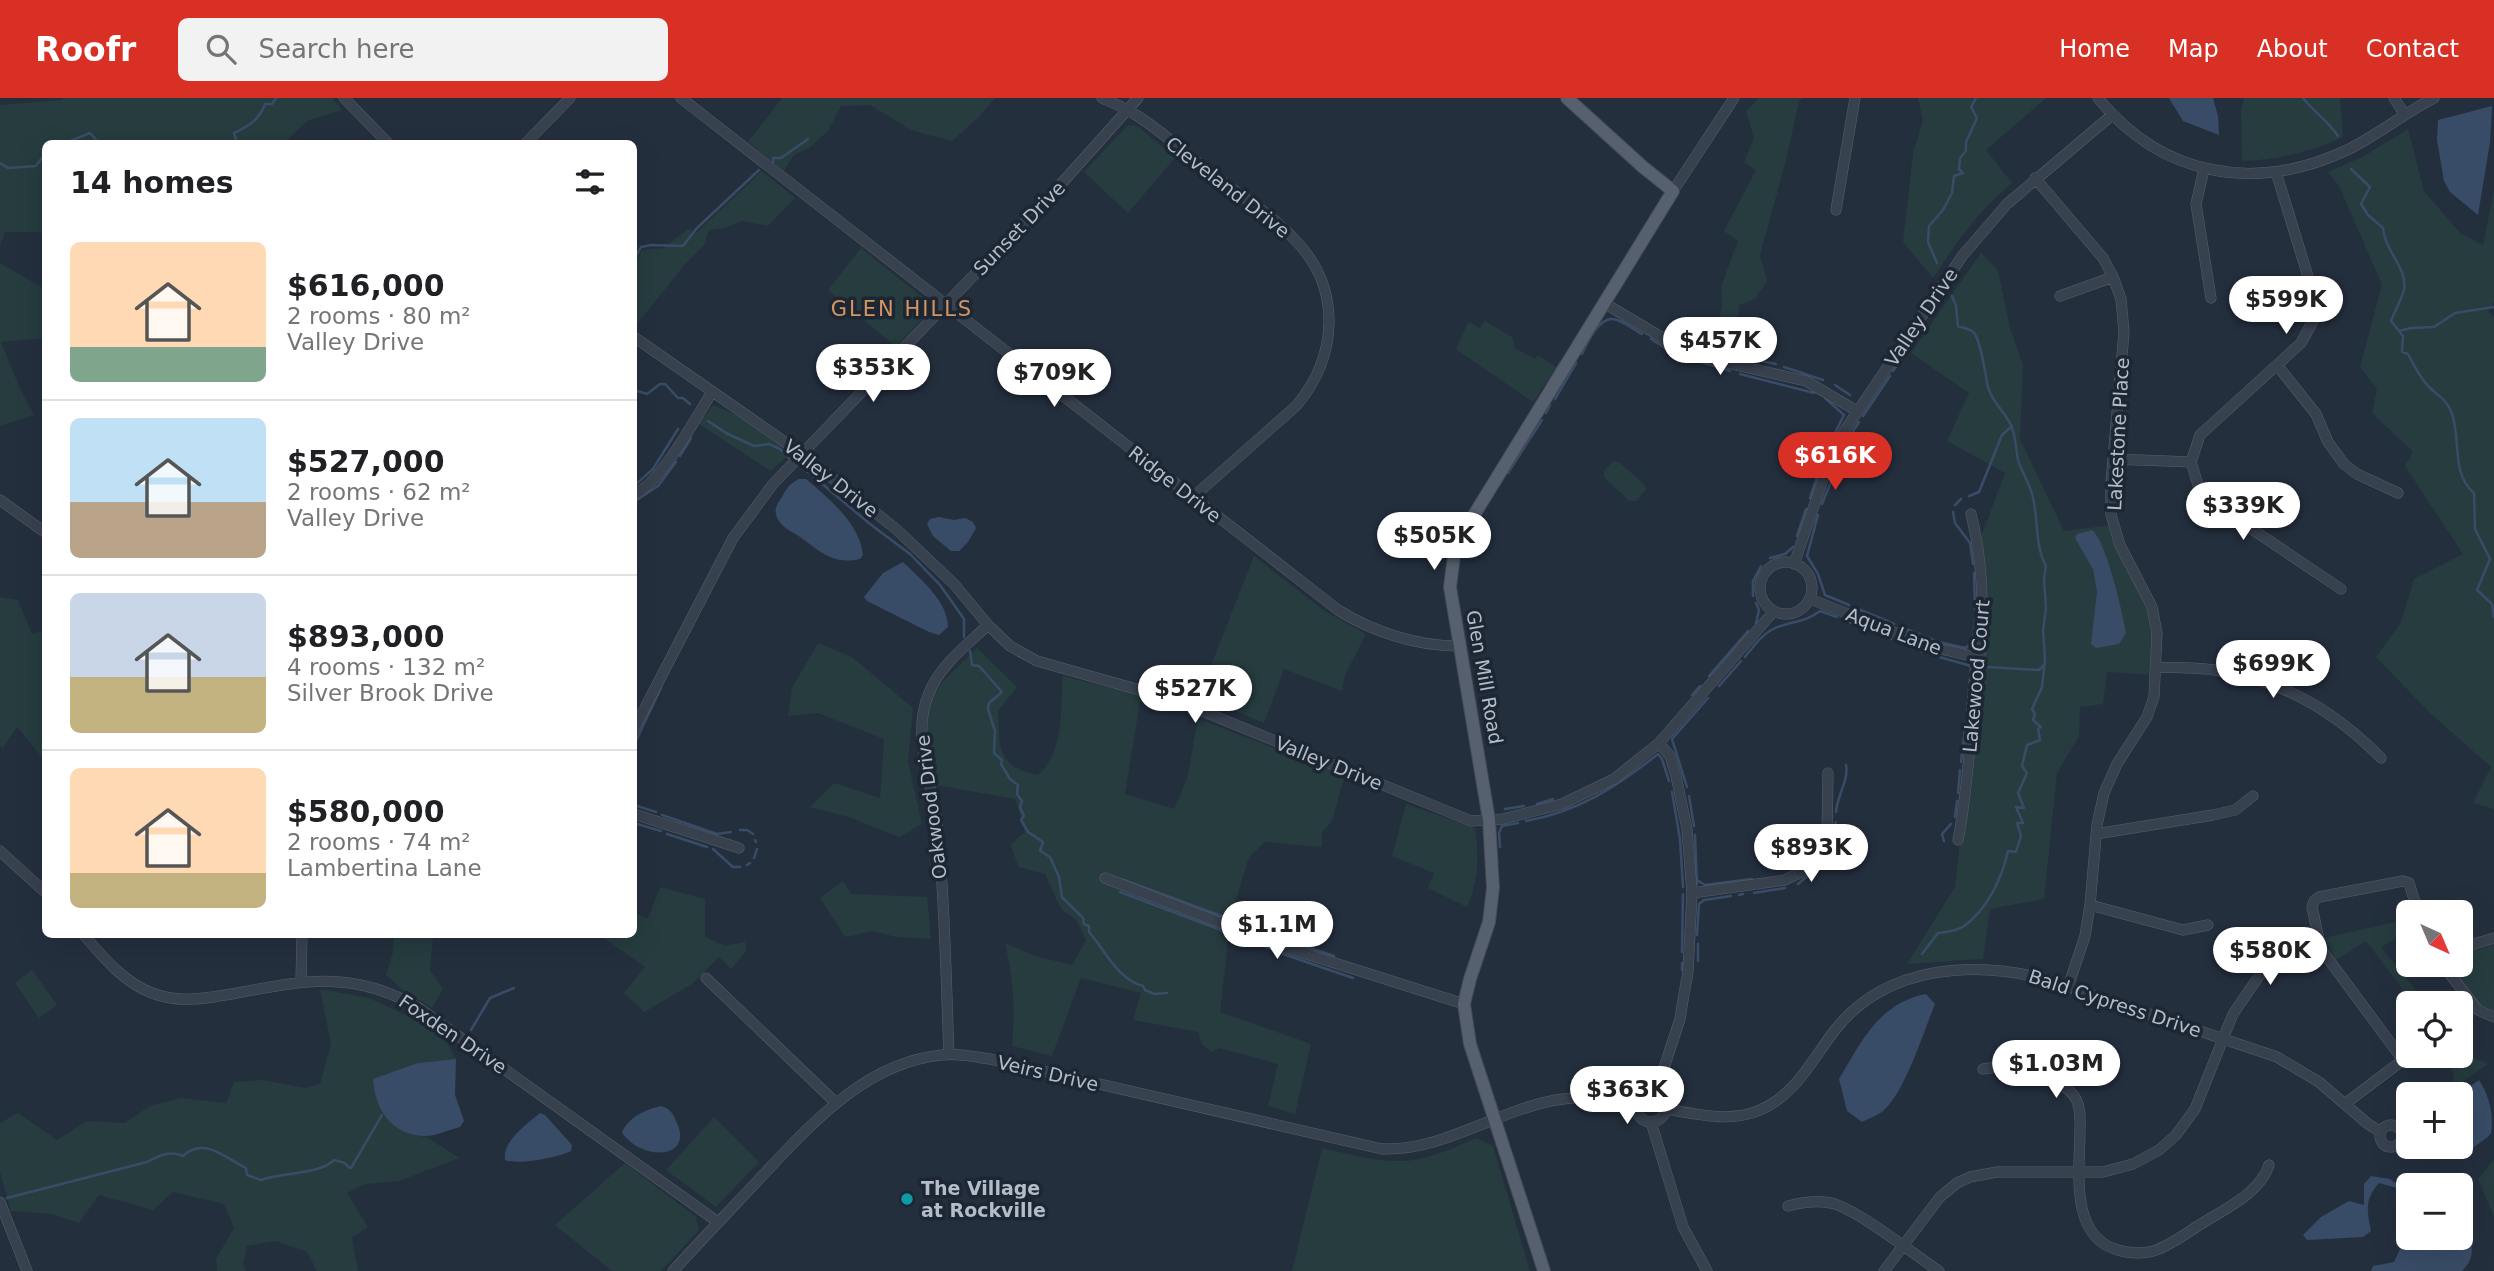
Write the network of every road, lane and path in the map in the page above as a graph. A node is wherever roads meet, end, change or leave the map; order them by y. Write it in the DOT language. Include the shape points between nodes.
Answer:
graph roads {
  1 [pos="344,98"];
  2 [pos="570,98"];
  3 [pos="681,98"];
  4 [pos="1102,98"];
  5 [pos="1138,98"];
  6 [pos="1567,98"];
  7 [pos="1734,98"];
  8 [pos="1855,98"];
  9 [pos="2098,98"];
  10 [pos="2394,98"];
  11 [pos="2434,98"];
  12 [pos="1128,111"];
  13 [pos="2405,115"];
  14 [pos="2112,116"];
  15 [pos="385,140"];
  16 [pos="529,140"];
  17 [pos="2204,169"];
  18 [pos="2276,172"];
  19 [pos="2035,178"];
  20 [pos="1673,191"];
  21 [pos="1836,210"];
  22 [pos="2113,277"];
  23 [pos="2060,296"];
  24 [pos="2211,298"];
  25 [pos="1604,303"];
  26 [pos="944,305"];
  27 [pos="637,339"];
  28 [pos="2277,365"];
  29 [pos="712,392"];
  30 [pos="1857,411"];
  31 [pos="802,454"];
  32 [pos="2113,459"];
  33 [pos="2192,462"];
  34 [pos="637,492"];
  35 [pos="2398,493"];
  36 [pos="1192,498"];
  37 [pos="0,500"];
  38 [pos="1971,514"];
  39 [pos="42,530"];
  40 [pos="1794,564"];
  41 [pos="2341,589"];
  42 [pos="1810,599"];
  43 [pos="1774,611"];
  44 [pos="988,625"];
  45 [pos="1458,646"];
  46 [pos="1980,658"];
  47 [pos="2156,667"];
  48 [pos="637,723"];
  49 [pos="1660,743"];
  50 [pos="2381,758"];
  51 [pos="1828,773"];
  52 [pos="2253,796"];
  53 [pos="637,815"];
  54 [pos="1489,820"];
  55 [pos="2096,834"];
  56 [pos="1958,840"];
  57 [pos="739,848"];
  58 [pos="0,851"];
  59 [pos="1105,878"];
  60 [pos="42,889"];
  61 [pos="1692,893"];
  62 [pos="2415,900"];
  63 [pos="2090,905"];
  64 [pos="2208,925"];
  65 [pos="2318,937"];
  66 [pos="87,938"];
  67 [pos="302,938"];
  68 [pos="2494,938"];
  69 [pos="2473,944"];
  70 [pos="2452,977"];
  71 [pos="706,978"];
  72 [pos="301,982"];
  73 [pos="2068,987"];
  74 [pos="1464,1004"];
  75 [pos="2494,1017"];
  76 [pos="2225,1038"];
  77 [pos="949,1055"];
  78 [pos="1983,1069"];
  79 [pos="1656,1092"];
  80 [pos="836,1103"];
  81 [pos="2346,1103"];
  82 [pos="1636,1104"];
  83 [pos="1666,1110"];
  84 [pos="1493,1120"];
  85 [pos="1651,1122"];
  86 [pos="2381,1132"];
  87 [pos="2269,1165"];
  88 [pos="2081,1172"];
  89 [pos="0,1202"];
  90 [pos="1788,1206"];
  91 [pos="718,1222"];
  92 [pos="1903,1247"];
  93 [pos="27,1271"];
  94 [pos="673,1271"];
  95 [pos="1544,1271"];
  96 [pos="1707,1271"];
  97 [pos="1884,1271"];
  98 [pos="1939,1271"];
  1 -- 15 [label="street"];
  2 -- 16 [label="street"];
  3 -- 26 [label="street, Ridge Drive"];
  4 -- 12 [label="street, Cleveland Drive"];
  5 -- 12 [label="street, Sunset Drive"];
  6 -- 20 [label="main road"];
  7 -- 20 [label="street"];
  8 -- 21 [label="street"];
  9 -- 14 [label="street"];
  10 -- 13 [label="street"];
  11 -- 13 [label="street"];
  12 -- 26 [label="street, Sunset Drive"];
  12 -- 36 [label="street, Cleveland Drive" via="1291,235 1318,271 1328,304 1328,343 1309,390"];
  13 -- 18 [label="street" via="2339,153"];
  14 -- 17 [label="street" via="2150,146"];
  14 -- 19 [label="street, Valley Drive"];
  17 -- 18 [label="street"];
  17 -- 24 [label="street" via="2196,204"];
  18 -- 28 [label="street" via="2315,307 2309,333"];
  19 -- 22 [label="street, Lakestone Place" via="2103,258"];
  19 -- 30 [label="street, Valley Drive" via="1974,240"];
  20 -- 25 [label="main road, Glen Mill Road"];
  22 -- 23 [label="street"];
  22 -- 32 [label="street, Lakestone Place" via="2123,308 2124,332"];
  25 -- 30 [label="street" via="1678,347 1806,381"];
  25 -- 45 [label="main road, Glen Mill Road" via="1458,545 1450,587"];
  26 -- 31 [label="street, Sunset Drive"];
  26 -- 36 [label="street, Ridge Drive"];
  27 -- 29 [label="street, Valley Drive"];
  28 -- 33 [label="street" via="2200,435"];
  28 -- 35 [label="street" via="2316,414 2344,464"];
  29 -- 31 [label="street, Valley Drive"];
  29 -- 34 [label="street" via="656,476"];
  30 -- 40 [label="street, Valley Drive" via="1831,457"];
  31 -- 44 [label="street, Valley Drive" via="917,547"];
  31 -- 48 [label="street, Sunset Drive" via="733,538"];
  32 -- 33 [label="street"];
  32 -- 47 [label="street, Lakestone Place" via="2113,525 2152,607"];
  33 -- 41 [label="street" via="2199,488 2210,501"];
  36 -- 45 [label="street, Ridge Drive" via="1361,624"];
  37 -- 39 [label="street"];
  38 -- 46 [label="street, Lakewood Court" via="1983,586"];
  40 -- 42 [label="street" via="1811,582"];
  40 -- 43 [label="street" via="1778,564 1765,574 1761,591"];
  42 -- 43 [label="street" via="1790,614"];
  42 -- 46 [label="street, Aqua Lane" via="1932,647"];
  43 -- 49 [label="street, Valley Drive"];
  44 -- 54 [label="street, Valley Drive" via="1034,660 1175,700 1471,821"];
  44 -- 77 [label="street, Oakwood Drive" via="932,686 921,730 938,832"];
  45 -- 54 [label="main road, Glen Mill Road"];
  46 -- 56 [label="street, Lakewood Court"];
  47 -- 50 [label="street" via="2220,670 2290,690 2342,721"];
  47 -- 55 [label="street, Lakestone Place" via="2147,717 2110,779"];
  49 -- 54 [label="street, Valley Drive" via="1588,793 1532,812"];
  49 -- 61 [label="street" via="1676,776 1687,829"];
  51 -- 61 [label="street" via="1826,838 1807,869 1785,880"];
  52 -- 55 [label="street" via="2235,810"];
  53 -- 57 [label="street"];
  54 -- 74 [label="main road, Glen Mill Road" via="1493,896"];
  55 -- 63 [label="street, Lakestone Place"];
  58 -- 60 [label="street"];
  59 -- 74 [label="street" via="1281,946"];
  61 -- 79 [label="street" via="1688,972 1680,1019"];
  62 -- 65 [label="street" via="2413,889 2403,881 2319,897 2312,907"];
  63 -- 64 [label="street" via="2183,930"];
  63 -- 73 [label="street, Lakestone Place"];
  65 -- 76 [label="street" via="2289,942 2277,950 2239,1004"];
  65 -- 81 [label="street" via="2321,949 2403,1060"];
  66 -- 72 [label="street, Foxden Drive" via="123,976 157,995 180,1000"];
  67 -- 72 [label="street"];
  68 -- 69 [label="street"];
  70 -- 75 [label="street" via="2478,1010"];
  71 -- 80 [label="street"];
  72 -- 91 [label="street, Foxden Drive" via="362,984 399,996"];
  73 -- 76 [label="street, Bald Cypress Drive"];
  73 -- 83 [label="street, Bald Cypress Drive" via="2000,970 1940,972 1902,980 1855,1009 1798,1082 1762,1109 1721,1117"];
  74 -- 84 [label="main road, Glen Mill Road" via="1470,1044"];
  76 -- 81 [label="street, Bald Cypress Drive" via="2301,1069"];
  76 -- 88 [label="street" via="2195,1109 2168,1143 2125,1166"];
  77 -- 80 [label="street, Veirs Drive" via="891,1069"];
  77 -- 84 [label="street, Veirs Drive" via="990,1059 1382,1149 1416,1147"];
  78 -- 88 [label="street" via="2014,1068 2059,1082 2071,1092 2079,1108"];
  79 -- 82 [label="street" via="1645,1093"];
  79 -- 83 [label="street"];
  80 -- 91 [label="street, Veirs Drive"];
  81 -- 86 [label="street, Bald Cypress Drive"];
  82 -- 84 [label="street" via="1565,1099"];
  82 -- 85 [label="street" via="1639,1117"];
  83 -- 85 [label="street" via="1661,1119"];
  84 -- 95 [label="main road, Glen Mill Road"];
  85 -- 96 [label="street" via="1683,1227"];
  87 -- 88 [label="street" via="2265,1178 2250,1192 2149,1254 2109,1247 2090,1229 2081,1208"];
  88 -- 92 [label="street" via="1997,1172 1970,1177 1940,1197"];
  89 -- 93 [label="street"];
  90 -- 92 [label="street" via="1810,1201 1838,1205"];
  91 -- 94 [label="street, Veirs Drive"];
  92 -- 97 [label="street"];
  92 -- 98 [label="street"];
}
